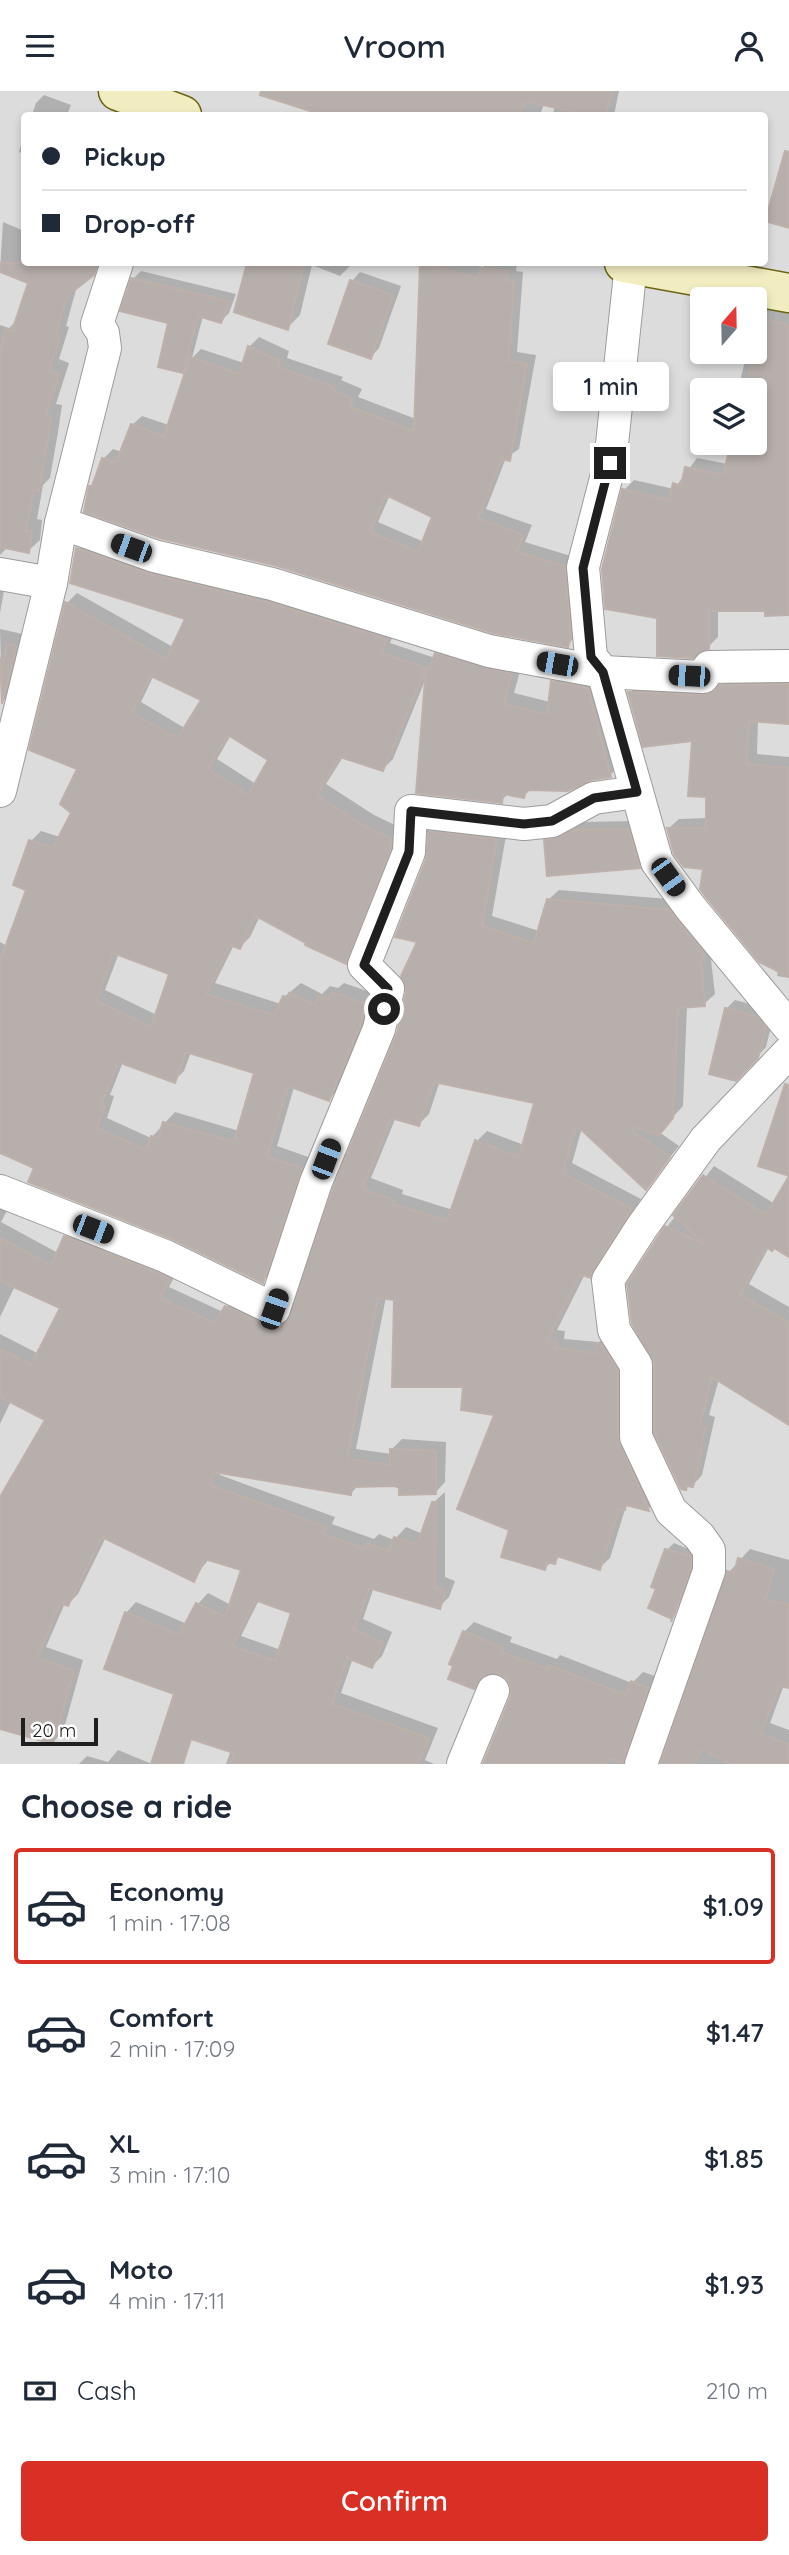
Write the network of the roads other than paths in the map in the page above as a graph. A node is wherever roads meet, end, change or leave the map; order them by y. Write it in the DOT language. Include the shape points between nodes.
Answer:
graph roads {
  1 [pos="118,91"];
  2 [pos="166,107"];
  3 [pos="116,266"];
  4 [pos="628,266"];
  5 [pos="645,266"];
  6 [pos="789,292"];
  7 [pos="61,523"];
  8 [pos="0,573"];
  9 [pos="51,583"];
  10 [pos="789,666"];
  11 [pos="603,672"];
  12 [pos="0,791"];
  13 [pos="637,792"];
  14 [pos="789,1027"];
  15 [pos="789,1052"];
  16 [pos="0,1191"];
  17 [pos="493,1691"];
  18 [pos="463,1764"];
  19 [pos="641,1764"];
  1 -- 2 [label="main road"];
  3 -- 7 [label="street" via="97,324 105,348"];
  4 -- 11 [label="street" via="610,463 583,568 591,657"];
  5 -- 6 [label="main road"];
  7 -- 9 [label="street"];
  7 -- 11 [label="street" via="154,556 272,585 489,651"];
  8 -- 9 [label="street"];
  9 -- 12 [label="street"];
  10 -- 11 [label="street" via="709,667 703,677"];
  11 -- 13 [label="street"];
  13 -- 14 [label="street" via="657,862"];
  13 -- 16 [label="street" via="594,798 552,821 524,824 411,811 409,852 364,965 388,989 379,1029 316,1182 274,1309 165,1257"];
  15 -- 19 [label="street" via="706,1139 608,1280 614,1330 636,1365 636,1437 671,1511 709,1550 709,1571"];
  17 -- 18 [label="street"];
}
